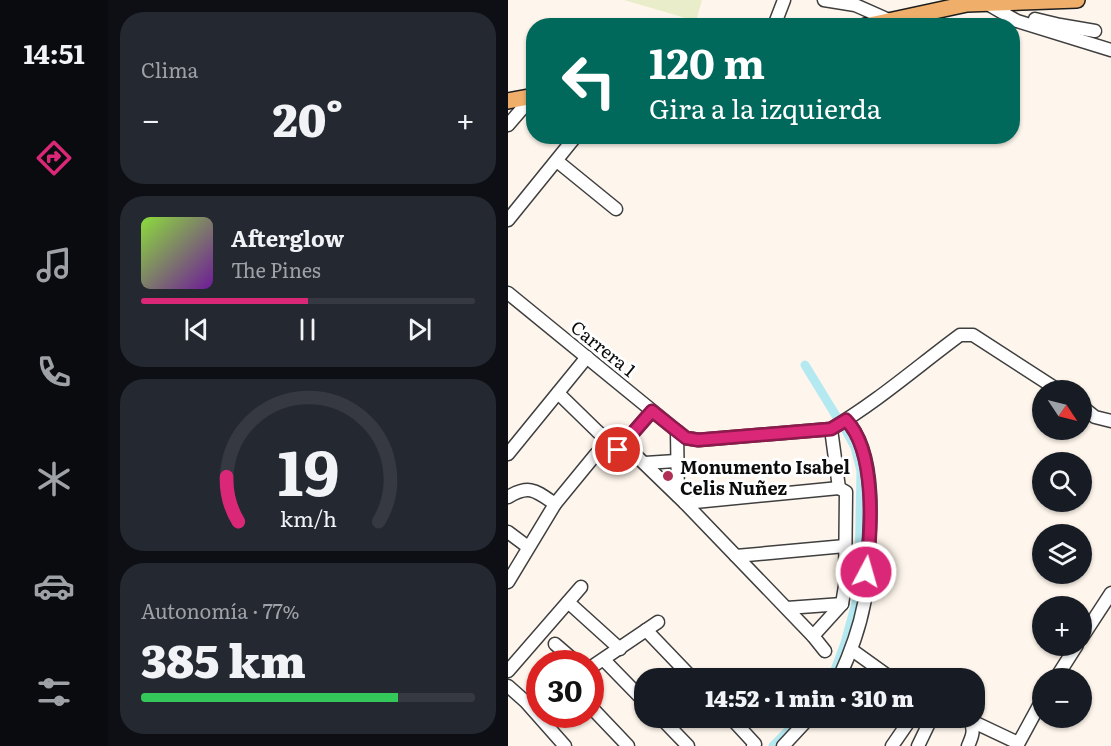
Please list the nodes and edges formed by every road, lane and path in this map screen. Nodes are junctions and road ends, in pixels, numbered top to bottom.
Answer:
1 (784, 0) edge
2 (824, 0) edge
3 (1077, 0) edge
4 (985, 2) junction
5 (1005, 13) junction
6 (777, 18) edge
7 (884, 18) edge
8 (900, 18) edge
9 (1012, 18) edge
10 (1020, 22) edge
11 (1095, 31) dead end
12 (1111, 50) edge
13 (526, 97) edge
14 (508, 101) edge
15 (526, 104) edge
16 (508, 125) edge
17 (570, 144) edge
18 (557, 161) junction
19 (616, 209) dead end
20 (508, 220) edge
21 (508, 293) edge
22 (587, 357) junction
23 (1043, 380) edge
24 (558, 393) junction
25 (652, 411) junction
26 (1092, 415) edge
27 (846, 420) junction
28 (1111, 421) edge
29 (831, 429) junction
30 (677, 431) junction
31 (621, 447) junction
32 (508, 454) edge
33 (676, 461) junction
34 (645, 463) junction
35 (839, 488) junction
36 (508, 497) edge
37 (682, 500) junction
38 (556, 504) junction
39 (508, 532) edge
40 (845, 546) junction
41 (528, 547) junction
42 (736, 556) junction
43 (508, 582) edge
44 (580, 587) dead end
45 (1111, 593) edge
46 (568, 602) junction
47 (842, 604) junction
48 (787, 608) junction
49 (658, 622) dead end
50 (1092, 622) edge
51 (646, 630) junction
52 (813, 636) junction
53 (555, 644) dead end
54 (620, 649) junction
55 (562, 650) edge
56 (852, 650) junction
57 (825, 651) dead end
58 (604, 660) joint
59 (682, 668) edge
60 (844, 668) edge
61 (877, 668) edge
62 (508, 671) edge
63 (508, 687) edge
64 (634, 691) edge
65 (526, 702) edge
66 (1032, 719) edge
67 (604, 721) edge
68 (549, 728) edge
69 (671, 728) edge
70 (740, 728) edge
71 (800, 728) edge
72 (904, 728) edge
73 (926, 728) edge
74 (970, 728) edge
75 (984, 728) edge
76 (1018, 745) edge
77 (565, 746) edge
78 (628, 746) edge
79 (688, 746) edge
80 (752, 746) edge
81 (783, 746) edge
82 (892, 746) edge
83 (918, 746) edge
84 (968, 746) edge

1 - 6 street
2 - 7 street
3 - 4 main road
4 - 5 street
4 - 8 main road
5 - 9 street
5 - 11 street
10 - 12 street
13 - 14 main road
15 - 16 street
17 - 18 street
18 - 19 street
18 - 20 street
21 - 22 street, Carrera 1
22 - 24 street
22 - 25 street, Carrera 1
23 - 27 street
24 - 31 street
24 - 32 street
25 - 30 street, Carrera 1
25 - 31 street
26 - 28 street
27 - 29 street
27 - 56 street
29 - 30 street
29 - 35 street
30 - 33 street
31 - 34 street
31 - 38 street
33 - 34 street
33 - 37 street
34 - 37 street
35 - 37 street
35 - 40 street
36 - 38 street
37 - 42 street
38 - 41 street
39 - 41 street
40 - 42 street
40 - 47 street
41 - 43 street
42 - 48 street
44 - 46 street
45 - 50 street
46 - 54 street
46 - 62 street
47 - 48 street
47 - 52 street
48 - 52 street
49 - 51 street
51 - 54 street
51 - 59 street
52 - 57 street
53 - 55 street
54 - 58 street
56 - 60 street
56 - 61 street
58 - 64 street
63 - 65 street
66 - 76 street
67 - 78 street
68 - 77 street
69 - 79 street
70 - 80 street
71 - 81 street
72 - 82 street
73 - 83 street
74 - 84 street
75 - 76 street

